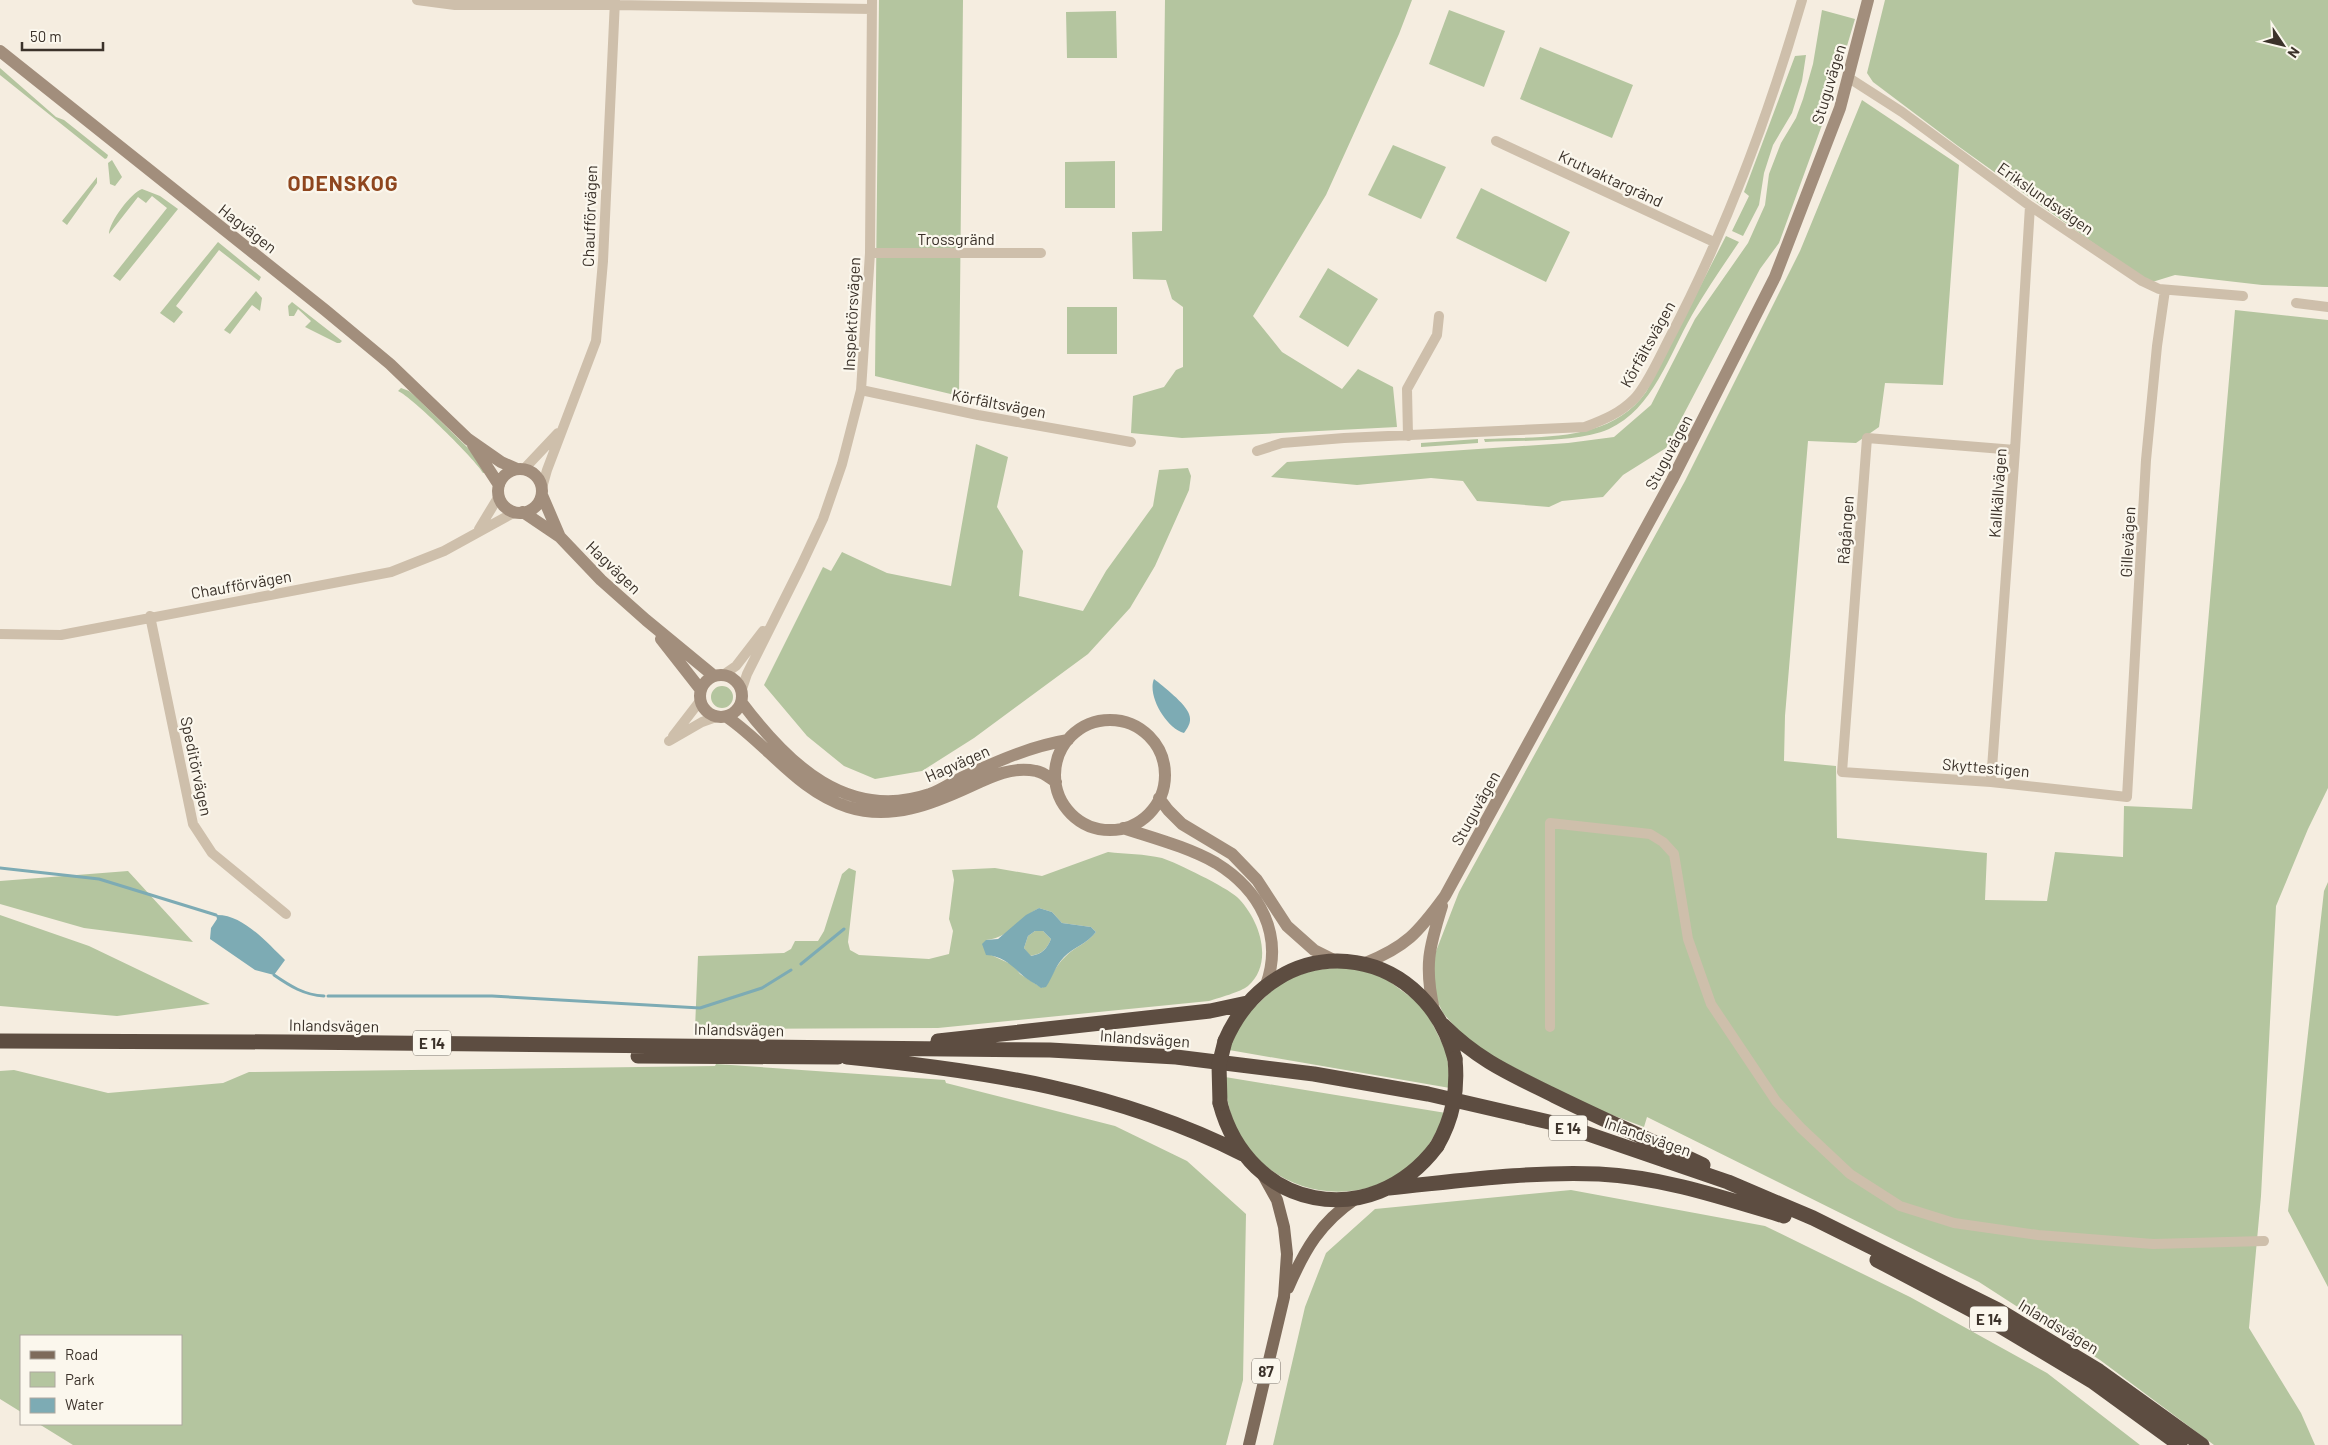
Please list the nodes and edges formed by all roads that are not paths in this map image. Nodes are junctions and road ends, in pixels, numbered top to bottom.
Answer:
1 (416, 0) edge
2 (1802, 0) edge
3 (1868, 0) edge
4 (614, 2) edge
5 (872, 4) edge
6 (0, 51) edge
7 (1849, 78) junction
8 (1496, 141) dead end
9 (2030, 206) junction
10 (1714, 242) junction
11 (870, 252) junction
12 (1041, 254) dead end
13 (2166, 290) junction
14 (2244, 296) dead end
15 (2296, 303) dead end
16 (2328, 306) edge
17 (1439, 316) dead end
18 (861, 390) junction
19 (563, 427) junction
20 (1408, 436) junction
21 (468, 439) junction
22 (1131, 442) dead end
23 (2015, 450) junction
24 (1258, 451) dead end
25 (521, 469) junction
26 (499, 490) junction
27 (542, 491) junction
28 (519, 512) junction
29 (479, 530) junction
30 (560, 537) junction
31 (777, 612) junction
32 (150, 616) junction
33 (646, 620) junction
34 (0, 634) edge
35 (719, 675) junction
36 (742, 689) junction
37 (701, 695) junction
38 (742, 703) junction
39 (722, 717) junction
40 (1068, 740) junction
41 (1842, 772) joint
42 (1056, 782) junction
43 (1991, 782) junction
44 (2127, 797) joint
45 (1160, 798) junction
46 (1123, 828) junction
47 (1445, 896) junction
48 (286, 914) dead end
49 (1336, 961) junction
50 (1362, 964) junction
51 (1266, 985) junction
52 (1247, 1003) junction
53 (1434, 1010) junction
54 (1443, 1026) junction
55 (1550, 1027) dead end
56 (0, 1041) edge
57 (0, 1049) edge
58 (863, 1049) junction
59 (847, 1057) junction
60 (1243, 1154) junction
61 (1262, 1173) junction
62 (1389, 1188) junction
63 (1355, 1199) junction
64 (1784, 1216) junction
65 (1813, 1218) junction
66 (2264, 1241) dead end
67 (1284, 1297) junction
68 (1249, 1445) edge
69 (2180, 1445) edge
70 (2202, 1445) edge

1 - 4 street
2 - 10 street, Körfältsvägen
3 - 7 street, Stuguvägen
4 - 5 street
4 - 19 street, Chaufförvägen
5 - 11 street, Inspektörsvägen
6 - 21 street, Hagvägen
7 - 9 street, Erikslundsvägen
7 - 47 street, Stuguvägen
8 - 10 street, Krutvaktargränd
9 - 13 street, Erikslundsvägen
9 - 23 street, Kallkällvägen
10 - 20 street, Körfältsvägen
11 - 12 street, Trossgränd
11 - 18 street, Inspektörsvägen
13 - 14 street, Erikslundsvägen
13 - 44 street, Gillevägen
15 - 16 street
17 - 20 street
18 - 22 street, Körfältsvägen
18 - 31 street, Inspektörsvägen
19 - 25 street, Chaufförvägen
19 - 27 street, Chaufförvägen
20 - 24 street, Körfältsvägen
21 - 25 street, Hagvägen
21 - 26 street, Hagvägen
23 - 41 street, Rågången
23 - 43 street, Kallkällvägen
25 - 26 street
25 - 27 street
26 - 28 street
26 - 29 street, Chaufförvägen
27 - 28 street
27 - 30 street, Hagvägen
28 - 29 street, Chaufförvägen
28 - 30 street, Hagvägen
29 - 32 street, Chaufförvägen
30 - 33 street, Hagvägen
31 - 35 street, Inspektörsvägen
31 - 36 street, Inspektörsvägen
32 - 34 street, Chaufförvägen
32 - 48 street, Speditörvägen
33 - 35 street, Hagvägen
33 - 37 street, Hagvägen
35 - 36 street
35 - 37 street
36 - 38 street
37 - 39 street
37 - 39 street
38 - 39 street
38 - 40 street, Hagvägen
39 - 42 street, Hagvägen
40 - 42 street
40 - 45 street
41 - 43 street, Skyttestigen
42 - 46 street
43 - 44 street, Skyttestigen
45 - 46 street
45 - 49 street
46 - 51 street
47 - 50 street, Stuguvägen
47 - 53 street, Stuguvägen
49 - 50 highway
49 - 51 highway
50 - 53 highway
51 - 52 highway
52 - 58 highway
52 - 60 highway, bridge
53 - 54 highway
54 - 62 highway, bridge
54 - 65 highway
55 - 66 street
56 - 58 highway, Inlandsvägen / E 14
57 - 59 highway, Inlandsvägen / E 14
58 - 65 highway, Inlandsvägen / E 14
59 - 60 highway
59 - 64 highway, Inlandsvägen / E 14
60 - 61 highway
61 - 63 highway
61 - 67 main road
62 - 63 highway
62 - 64 highway
63 - 67 main road
64 - 69 highway, Inlandsvägen / E 14
65 - 70 highway, Inlandsvägen / E 14
67 - 68 main road, 87

